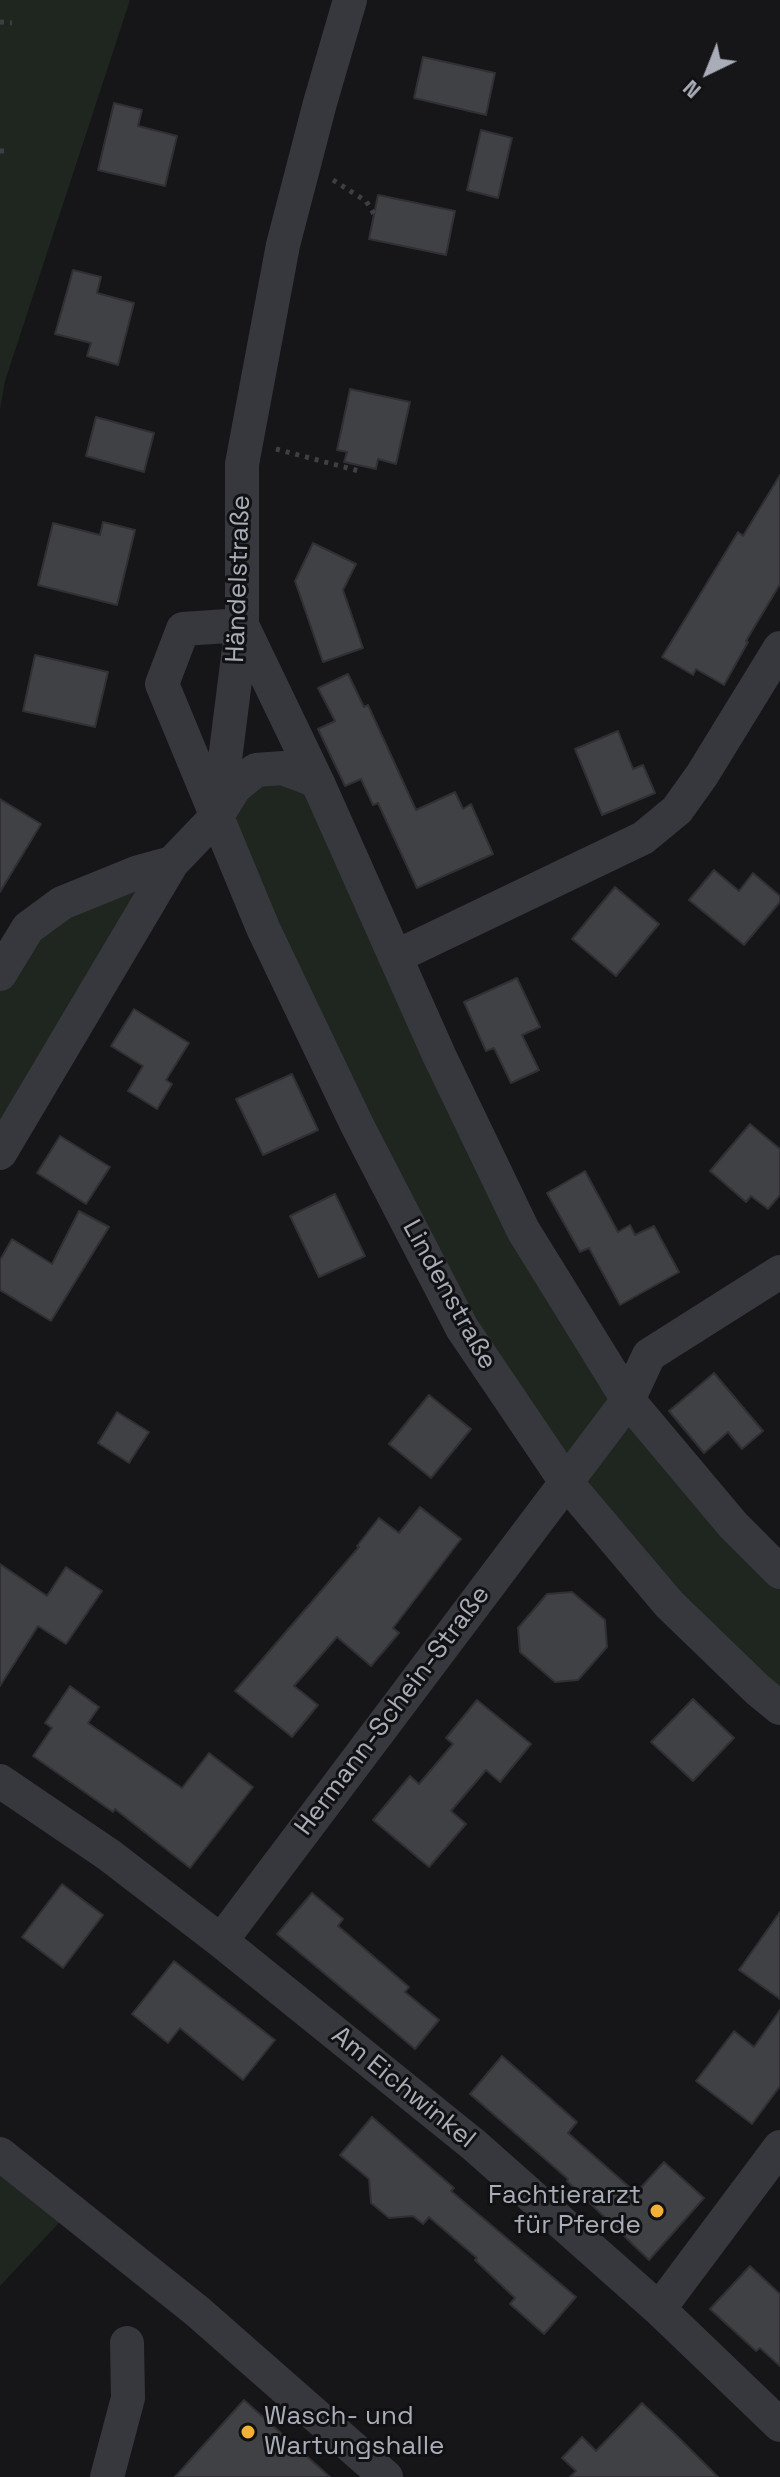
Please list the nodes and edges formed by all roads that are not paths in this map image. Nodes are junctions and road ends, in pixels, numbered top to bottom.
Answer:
1 (350, 0) edge
2 (242, 625) junction
3 (780, 648) edge
4 (317, 781) junction
5 (218, 815) junction
6 (172, 863) junction
7 (395, 957) junction
8 (0, 974) edge
9 (0, 1153) edge
10 (780, 1272) edge
11 (628, 1400) junction
12 (566, 1482) junction
13 (780, 1572) edge
14 (780, 1708) edge
15 (0, 1781) edge
16 (221, 1941) junction
17 (780, 2147) edge
18 (0, 2154) edge
19 (659, 2309) junction
20 (127, 2343) dead end
21 (780, 2425) edge
22 (107, 2477) edge
23 (386, 2477) edge

1 - 2 street, Händelstraße
2 - 4 street
2 - 5 street, Händelstraße
2 - 5 street, Lindenstraße
3 - 7 street
4 - 5 street
4 - 7 street
5 - 6 street
5 - 12 street, Lindenstraße
6 - 8 street
6 - 9 street
7 - 11 street
10 - 11 street, Hermann-Schein-Straße
11 - 12 street, Hermann-Schein-Straße
11 - 13 street
12 - 14 street, Lindenstraße
12 - 16 street, Hermann-Schein-Straße
15 - 16 street, Am Eichwinkel
16 - 19 street, Am Eichwinkel
17 - 19 street
18 - 23 street
19 - 21 street, Am Eichwinkel
20 - 22 street

